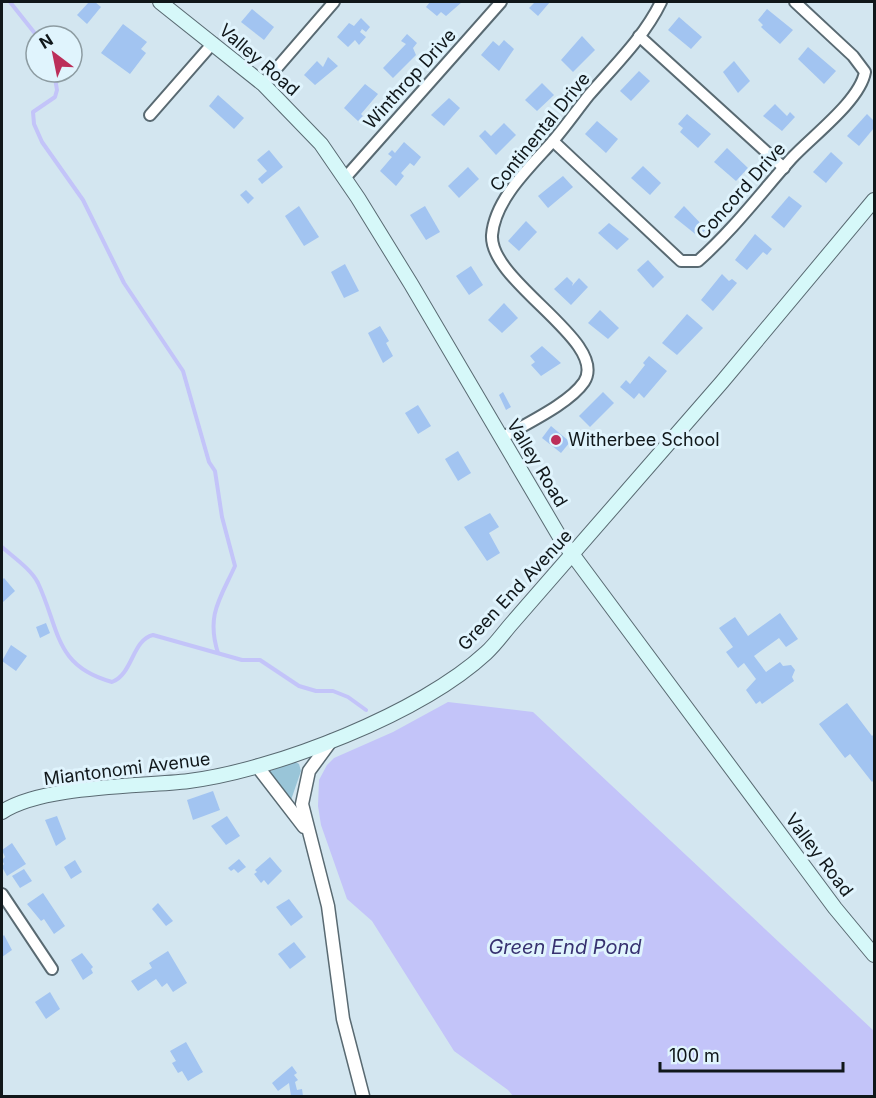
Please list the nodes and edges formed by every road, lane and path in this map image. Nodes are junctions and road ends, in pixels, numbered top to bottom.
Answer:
1 (160, 2) edge
2 (334, 2) edge
3 (501, 2) edge
4 (661, 2) edge
5 (795, 2) edge
6 (639, 36) junction
7 (213, 43) junction
8 (263, 84) junction
9 (150, 115) dead end
10 (553, 141) junction
11 (784, 168) junction
12 (345, 178) junction
13 (874, 200) edge
14 (502, 438) junction
15 (572, 555) junction
16 (332, 740) junction
17 (257, 766) junction
18 (2, 812) edge
19 (308, 833) junction
20 (2, 894) edge
21 (874, 955) edge
22 (52, 969) dead end
23 (363, 1096) edge

1 - 7 main road, Valley Road
2 - 8 street
3 - 12 street, Winthrop Drive
4 - 6 street, Continental Drive
5 - 11 street, Concord Drive
6 - 10 street, Continental Drive
6 - 11 street
7 - 8 main road, Valley Road
7 - 9 street
8 - 12 main road, Valley Road
10 - 11 street, Concord Drive
10 - 14 street, Continental Drive
12 - 14 main road, Valley Road
13 - 15 main road, Green End Avenue
14 - 15 main road, Valley Road
15 - 16 main road, Green End Avenue
15 - 21 main road, Valley Road
16 - 17 main road, Green End Avenue
16 - 19 street, Green End Avenue
17 - 18 main road, Miantonomi Avenue
17 - 19 street, Green End Avenue
19 - 23 street, Green End Avenue
20 - 22 street

